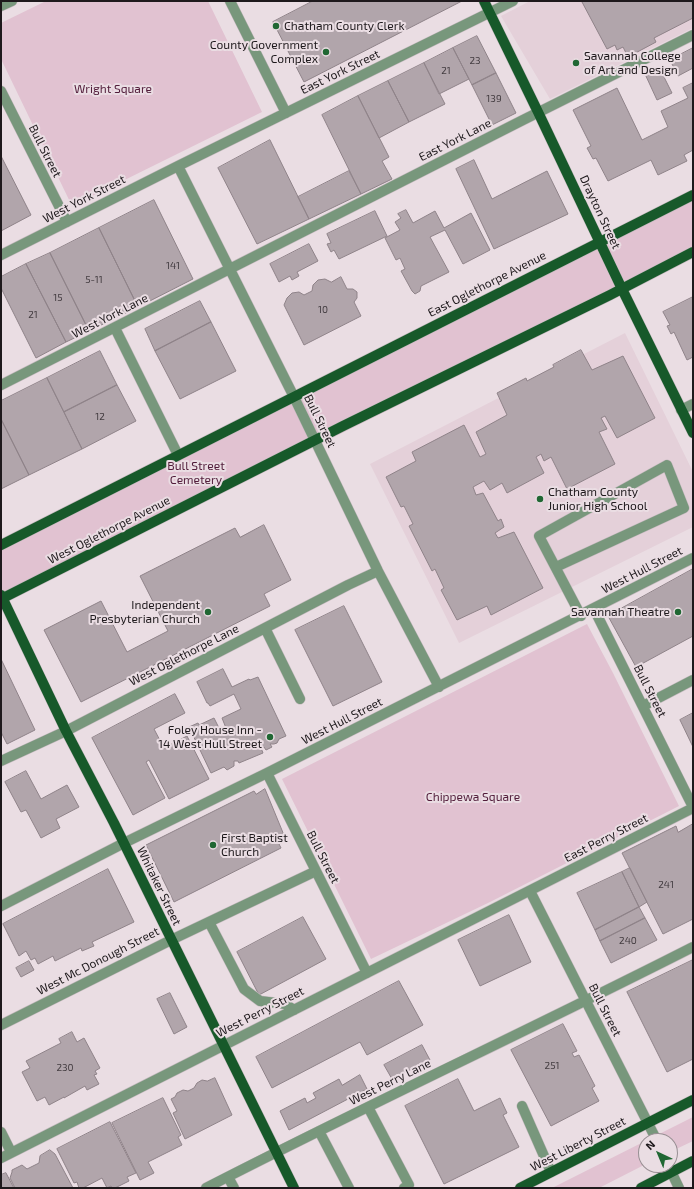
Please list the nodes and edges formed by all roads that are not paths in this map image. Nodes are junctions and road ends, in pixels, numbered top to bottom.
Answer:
1 (12, 1) edge
2 (230, 1) edge
3 (484, 1) edge
4 (513, 1) edge
5 (1, 6) edge
6 (489, 13) junction
7 (693, 35) edge
8 (1, 91) edge
9 (538, 112) junction
10 (286, 113) junction
11 (178, 166) junction
12 (693, 195) edge
13 (66, 222) junction
14 (599, 242) junction
15 (693, 252) edge
16 (1, 255) edge
17 (230, 270) junction
18 (622, 289) junction
19 (115, 328) junction
20 (1, 385) edge
21 (294, 397) junction
22 (693, 404) edge
23 (681, 410) junction
24 (693, 433) edge
25 (315, 440) junction
26 (178, 455) junction
27 (1, 545) edge
28 (693, 558) edge
29 (556, 567) junction
30 (378, 571) junction
31 (2, 598) edge
32 (594, 609) junction
33 (581, 616) junction
34 (265, 628) junction
35 (693, 680) edge
36 (439, 687) junction
37 (300, 699) dead end
38 (643, 706) junction
39 (66, 731) junction
40 (1, 761) edge
41 (267, 774) junction
42 (693, 808) edge
43 (124, 843) junction
44 (316, 871) junction
45 (530, 891) junction
46 (1, 906) edge
47 (209, 922) junction
48 (171, 940) junction
49 (693, 947) edge
50 (367, 973) junction
51 (586, 1001) junction
52 (294, 1010) junction
53 (1, 1025) edge
54 (224, 1045) junction
55 (693, 1100) edge
56 (522, 1106) dead end
57 (368, 1107) junction
58 (649, 1122) junction
59 (319, 1130) junction
60 (1, 1132) edge
61 (654, 1133) edge
62 (11, 1152) junction
63 (276, 1152) junction
64 (1, 1158) edge
65 (693, 1161) edge
66 (678, 1166) edge
67 (551, 1172) junction
68 (664, 1173) edge
69 (672, 1173) edge
70 (228, 1177) junction
71 (206, 1188) edge
72 (234, 1188) edge
73 (294, 1188) edge
74 (349, 1188) edge
75 (404, 1188) edge
76 (520, 1188) edge
77 (641, 1188) edge
78 (679, 1188) edge

1 - 5 street
2 - 10 street
3 - 6 main road, Drayton Street
4 - 6 street, East York Street
6 - 9 main road, Drayton Street
6 - 10 street, East York Street
7 - 9 street, East York Lane
8 - 13 street, Bull Street
9 - 14 main road, Drayton Street
9 - 17 street, East York Lane
10 - 11 street, East York Street
11 - 13 street, West York Street
11 - 17 street, Bull Street
12 - 14 main road, East Oglethorpe Avenue
13 - 16 street, West York Street
14 - 18 main road, Drayton Street
14 - 21 main road, East Oglethorpe Avenue
15 - 18 main road
17 - 19 street, West York Lane
17 - 21 street, Bull Street
18 - 23 main road, Drayton Street
18 - 25 main road
19 - 20 street, West York Lane
19 - 26 street
21 - 25 street, Bull Street
21 - 26 main road
22 - 23 street
23 - 24 main road, Drayton Street
25 - 30 street, Bull Street
25 - 31 main road, West Oglethorpe Avenue
26 - 27 main road
28 - 32 street, West Hull Street
29 - 29 street
29 - 33 street
30 - 34 street, West Oglethorpe Lane
30 - 36 street, Bull Street
31 - 39 main road, Whitaker Street
32 - 33 street, West Hull Street
32 - 38 street, Bull Street
33 - 36 street, West Hull Street
34 - 37 street
34 - 39 street, West Oglethorpe Lane
35 - 38 street
36 - 41 street, West Hull Street
38 - 42 street, Bull Street
39 - 40 street, West Oglethorpe Lane
39 - 43 main road, Whitaker Street
41 - 43 street, West Hull Street
41 - 44 street, Bull Street
42 - 45 street, East Perry Street
43 - 46 street, West Hull Street
43 - 48 main road, Whitaker Street
44 - 47 street, West Mc Donough Street
44 - 50 street, Bull Street
45 - 50 street, West Perry Street
45 - 51 street, Bull Street
47 - 48 street, West Mc Donough Street
47 - 52 street
48 - 53 street, West Mc Donough Street
48 - 54 main road, Whitaker Street
49 - 51 street, West Perry Lane
50 - 52 street, West Perry Street
51 - 57 street, West Perry Lane
51 - 58 street, Bull Street
52 - 54 street, West Perry Street
54 - 62 street, West Perry Street
54 - 63 main road, Whitaker Street
55 - 58 main road, West Liberty Street
56 - 67 street
57 - 59 street, West Perry Lane
57 - 75 street
58 - 61 street, Bull Street
58 - 67 main road, West Liberty Street
59 - 63 street, West Perry Lane
59 - 74 street
60 - 62 street
62 - 64 street, West Perry Street
63 - 70 street, West Perry Lane
63 - 73 main road, Whitaker Street
65 - 66 main road
67 - 76 main road, West Liberty Street
68 - 77 main road
69 - 78 street
70 - 71 street, West Perry Lane
70 - 72 street

